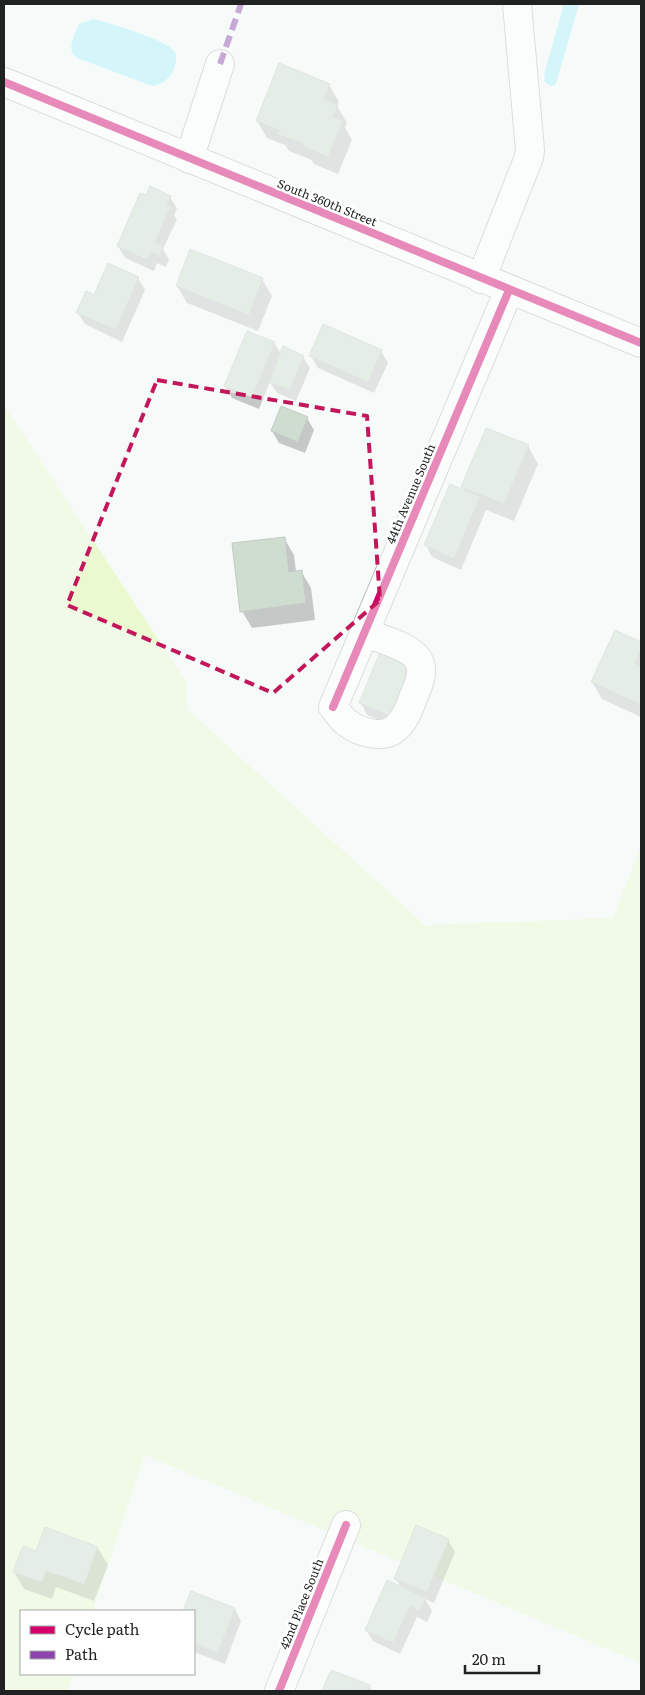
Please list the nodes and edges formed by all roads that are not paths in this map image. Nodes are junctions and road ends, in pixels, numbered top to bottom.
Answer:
1 (517, 4) edge
2 (220, 64) dead end
3 (4, 82) edge
4 (189, 159) junction
5 (481, 279) junction
6 (510, 290) junction
7 (641, 343) edge
8 (365, 632) junction
9 (346, 1525) dead end
10 (279, 1691) edge

1 - 5 street
2 - 4 street
3 - 4 street, South 360th Street
4 - 5 street, South 360th Street
5 - 6 street, South 360th Street
6 - 7 street, South 360th Street
6 - 8 street, 44th Avenue South
8 - 8 street, 44th Avenue South
9 - 10 street, 42nd Place South

